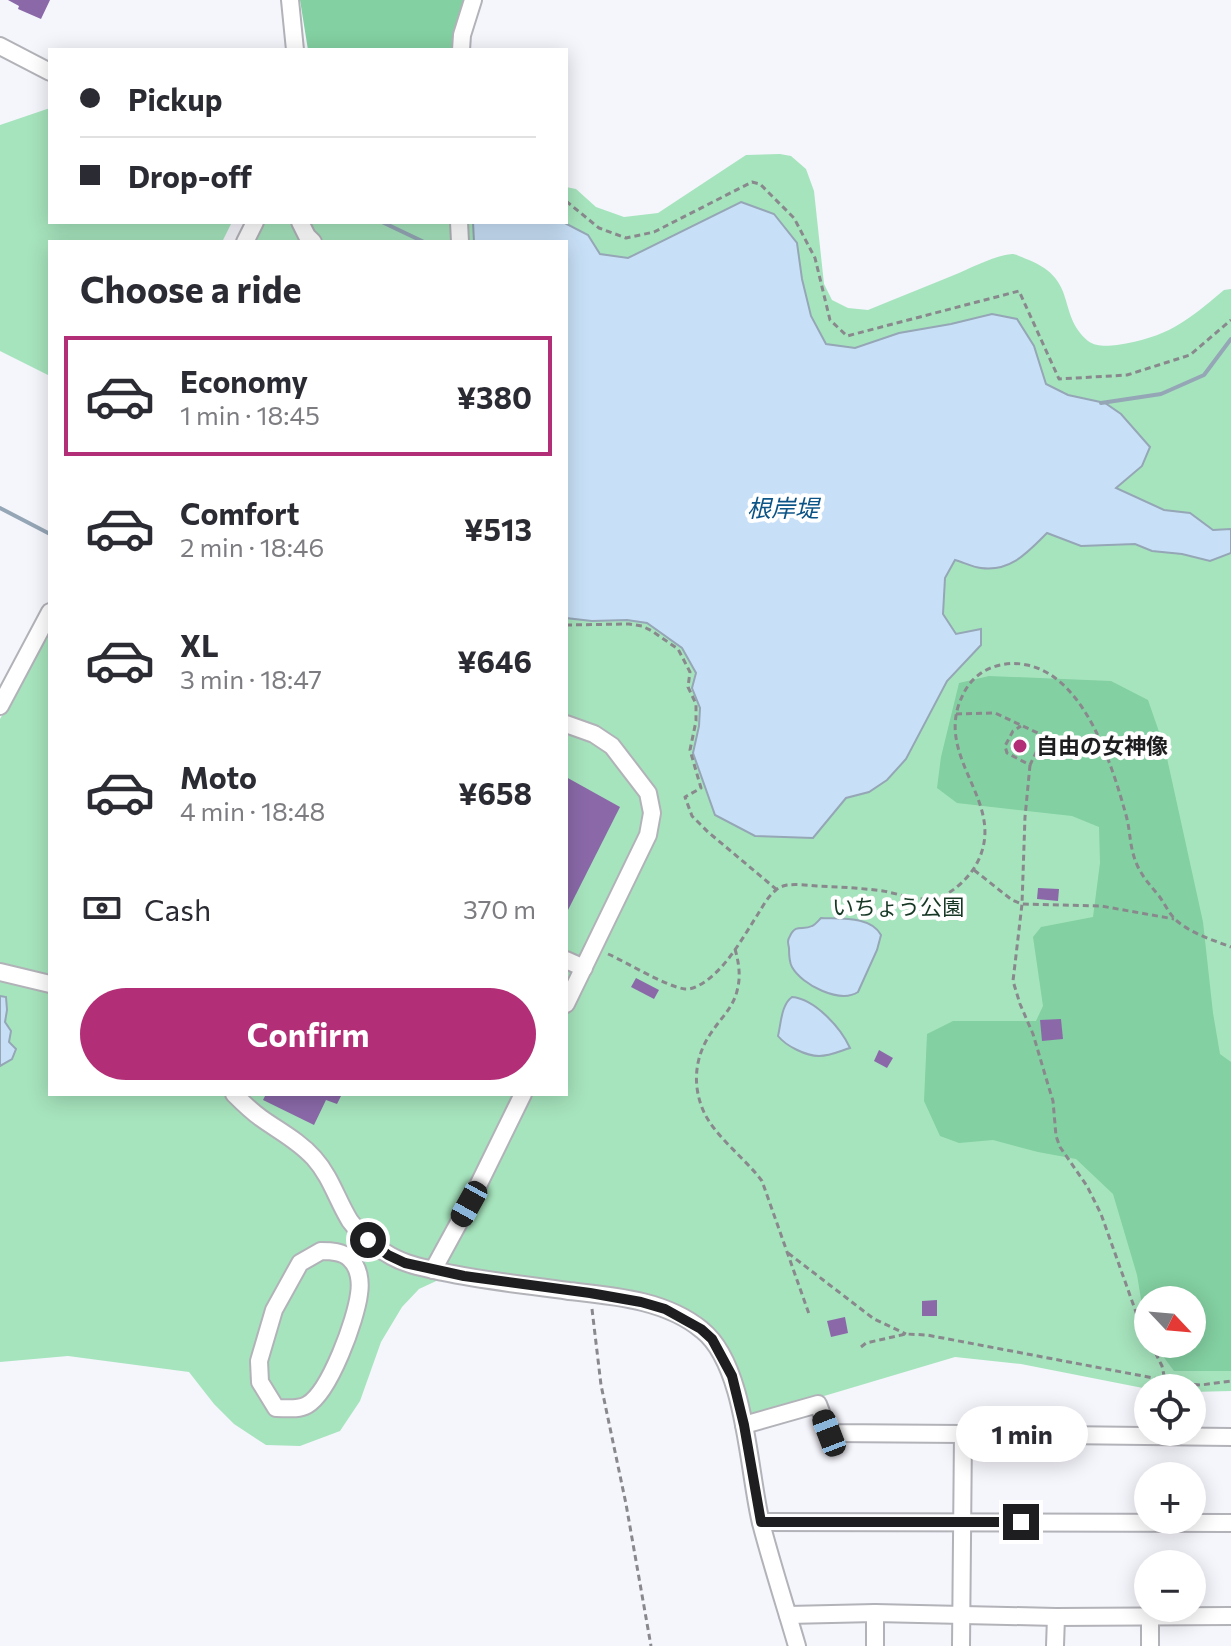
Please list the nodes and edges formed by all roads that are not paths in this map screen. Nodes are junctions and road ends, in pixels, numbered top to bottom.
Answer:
1 (290, 0) edge
2 (473, 0) edge
3 (0, 46) edge
4 (295, 48) edge
5 (461, 48) edge
6 (48, 71) edge
7 (48, 616) edge
8 (0, 706) edge
9 (568, 725) edge
10 (568, 961) edge
11 (584, 968) junction
12 (0, 972) edge
13 (48, 984) edge
14 (568, 1000) edge
15 (236, 1096) edge
16 (522, 1096) edge
17 (321, 1251) joint
18 (433, 1270) junction
19 (744, 1425) junction
20 (963, 1434) junction
21 (1231, 1437) edge
22 (761, 1522) junction
23 (961, 1522) junction
24 (1231, 1523) edge
25 (875, 1613) junction
26 (961, 1614) junction
27 (788, 1615) junction
28 (1134, 1615) edge
29 (1206, 1616) edge
30 (1231, 1616) edge
31 (1056, 1617) junction
32 (1150, 1622) edge
33 (797, 1646) edge
34 (875, 1646) edge
35 (961, 1646) edge
36 (1055, 1646) edge
37 (1150, 1646) edge

1 - 4 street
2 - 5 street
3 - 6 street
7 - 8 street
9 - 11 street
10 - 11 street
11 - 14 street
12 - 13 street
15 - 18 street
16 - 18 street
17 - 17 street
18 - 19 street
19 - 20 street
19 - 22 street
20 - 21 street
20 - 23 street
22 - 23 street
22 - 27 street
23 - 24 street
23 - 26 street
25 - 26 street
25 - 27 street
25 - 34 street
26 - 31 street
26 - 35 street
27 - 33 street
28 - 31 street
29 - 30 street
31 - 36 street
32 - 37 street

